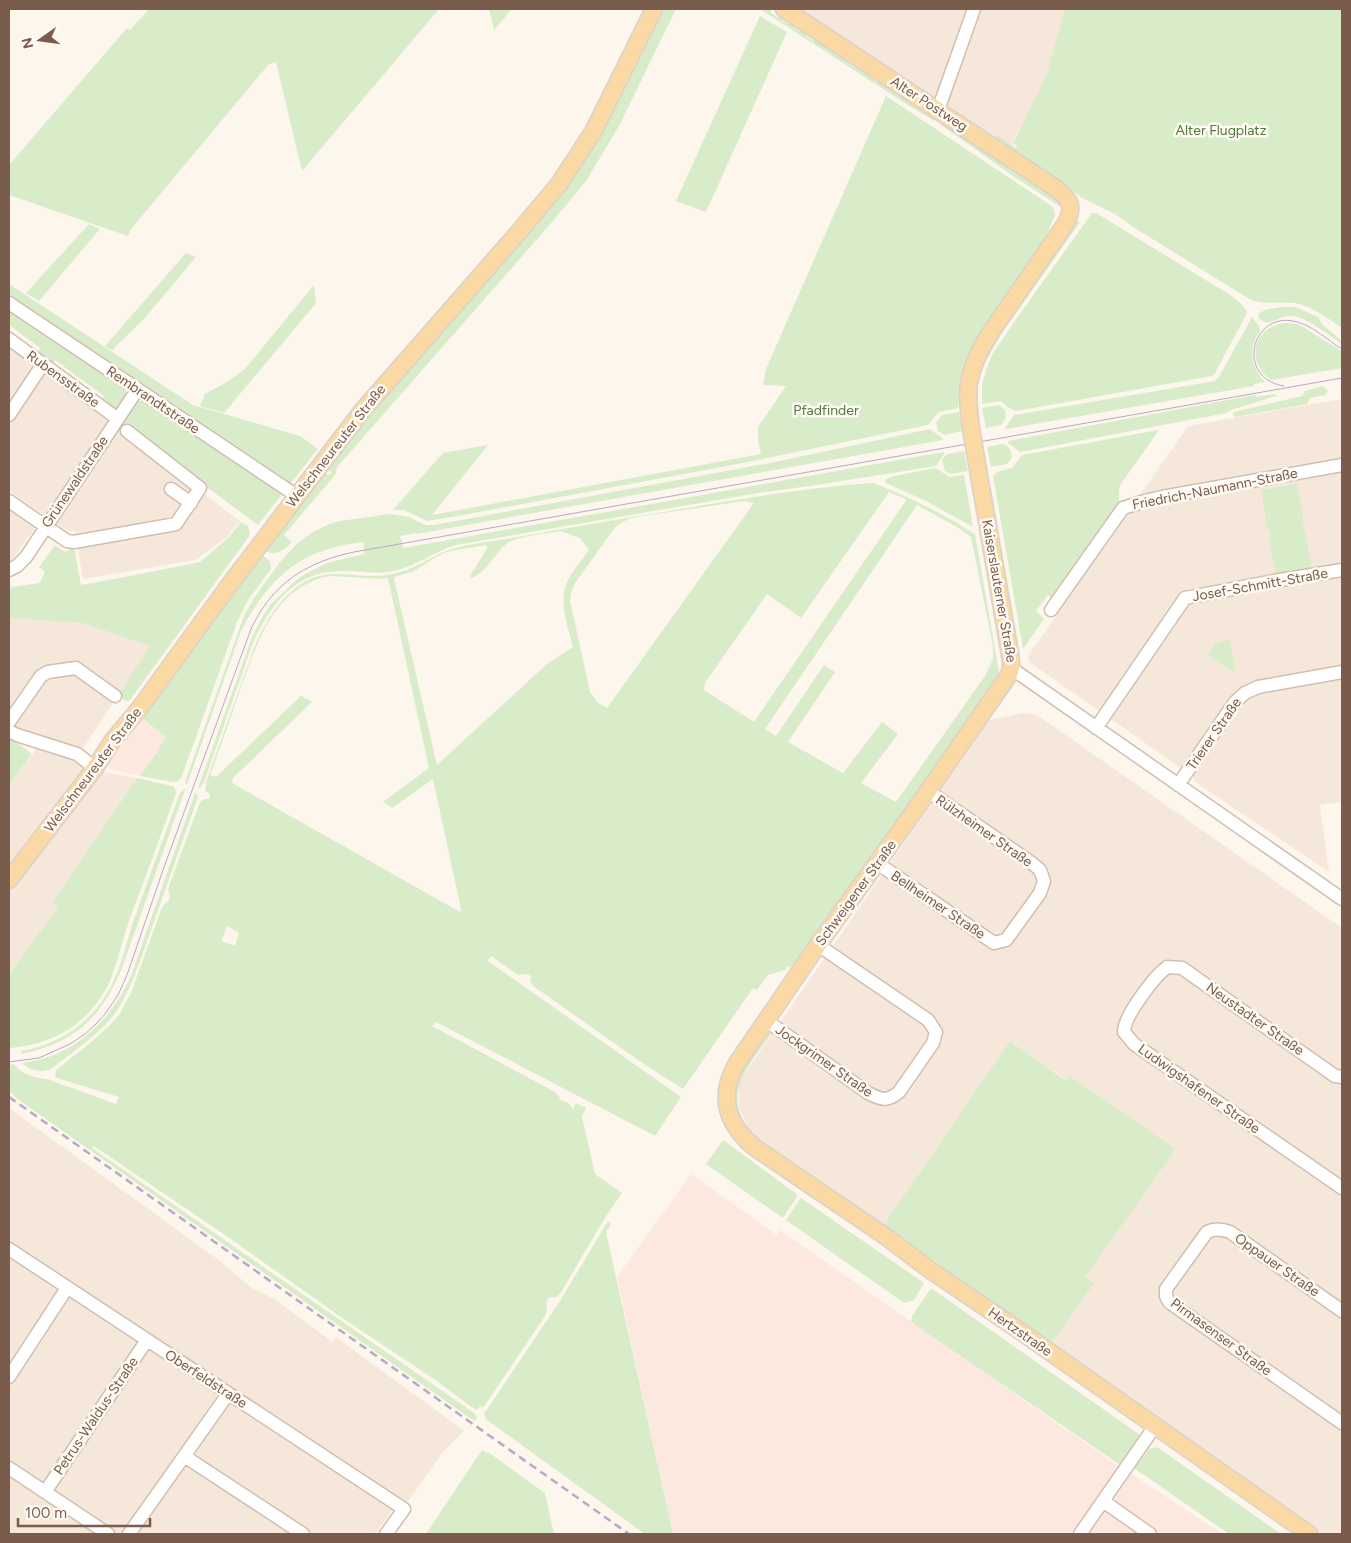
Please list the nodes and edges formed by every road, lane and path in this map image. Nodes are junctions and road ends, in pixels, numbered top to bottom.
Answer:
1 (654, 9) edge
2 (784, 9) edge
3 (974, 9) edge
4 (938, 110) junction
5 (1070, 202) joint
6 (9, 303) edge
7 (9, 339) edge
8 (43, 364) junction
9 (137, 390) junction
10 (9, 416) edge
11 (118, 419) junction
12 (127, 431) dead end
13 (1342, 465) edge
14 (171, 489) dead end
15 (297, 496) junction
16 (9, 501) edge
17 (190, 503) junction
18 (46, 526) junction
19 (9, 570) edge
20 (1342, 570) edge
21 (1051, 610) dead end
22 (1011, 668) junction
23 (1342, 672) edge
24 (115, 696) dead end
25 (9, 722) edge
26 (1096, 728) junction
27 (9, 731) edge
28 (95, 768) junction
29 (1178, 785) junction
30 (928, 791) junction
31 (877, 863) junction
32 (9, 880) edge
33 (1342, 900) edge
34 (1000, 942) joint
35 (818, 945) junction
36 (1167, 967) joint
37 (767, 1021) junction
38 (1342, 1077) edge
39 (734, 1126) joint
40 (1342, 1188) edge
41 (1209, 1231) joint
42 (9, 1249) edge
43 (67, 1288) junction
44 (1342, 1311) edge
45 (147, 1340) junction
46 (9, 1377) edge
47 (228, 1394) junction
48 (1342, 1423) edge
49 (1156, 1426) junction
50 (184, 1456) junction
51 (9, 1468) edge
52 (45, 1492) junction
53 (1103, 1501) junction
54 (108, 1534) edge
55 (129, 1534) edge
56 (303, 1534) edge
57 (386, 1534) edge
58 (1080, 1534) edge
59 (1150, 1534) edge
60 (1309, 1534) edge

1 - 15 main road, Welschneureuter Straße
2 - 4 main road, Alter Postweg
3 - 4 street
4 - 5 main road, Alter Postweg
5 - 22 main road, Kaiserslauterner Straße, bridge
6 - 9 street, Rembrandtstraße
7 - 8 street, Rubensstraße
8 - 10 street
8 - 11 street, Rubensstraße
9 - 11 street, Grünewaldstraße
9 - 15 street, Rembrandtstraße
11 - 18 street, Grünewaldstraße
12 - 17 street
13 - 21 street, Friedrich-Naumann-Straße
14 - 17 street
15 - 28 main road, Welschneureuter Straße
16 - 18 street
17 - 18 street
18 - 19 street, Grünewaldstraße
20 - 26 street, Josef-Schmitt-Straße
22 - 26 street, Kaiserslauterner Straße
22 - 30 main road, Schweigener Straße
23 - 29 street, Trierer Straße
24 - 25 street
26 - 29 street, Kaiserslauterner Straße
27 - 28 street
28 - 32 main road, Welschneureuter Straße
29 - 33 street, Kaiserslauterner Straße
30 - 31 main road, Schweigener Straße
30 - 34 street, Rülzheimer Straße
31 - 34 street, Bellheimer Straße
31 - 35 main road, Schweigener Straße
35 - 37 main road, Schweigener Straße
35 - 37 street, Jockgrimer Straße
36 - 38 street, Neustadter Straße
36 - 40 street, Ludwigshafener Straße
37 - 39 main road, Schweigener Straße
39 - 49 main road, Hertzstraße
41 - 44 street, Oppauer Straße
41 - 48 street, Pirmasenser Straße
42 - 43 street, Oberfeldstraße
43 - 45 street, Oberfeldstraße
43 - 46 street
45 - 47 street, Oberfeldstraße
45 - 52 street, Petrus-Waldus-Straße
47 - 50 street
47 - 57 street, Oberfeldstraße
49 - 53 street
49 - 60 main road, Hertzstraße
50 - 55 street
50 - 56 street
51 - 52 street
52 - 54 street
53 - 58 street
53 - 59 street

